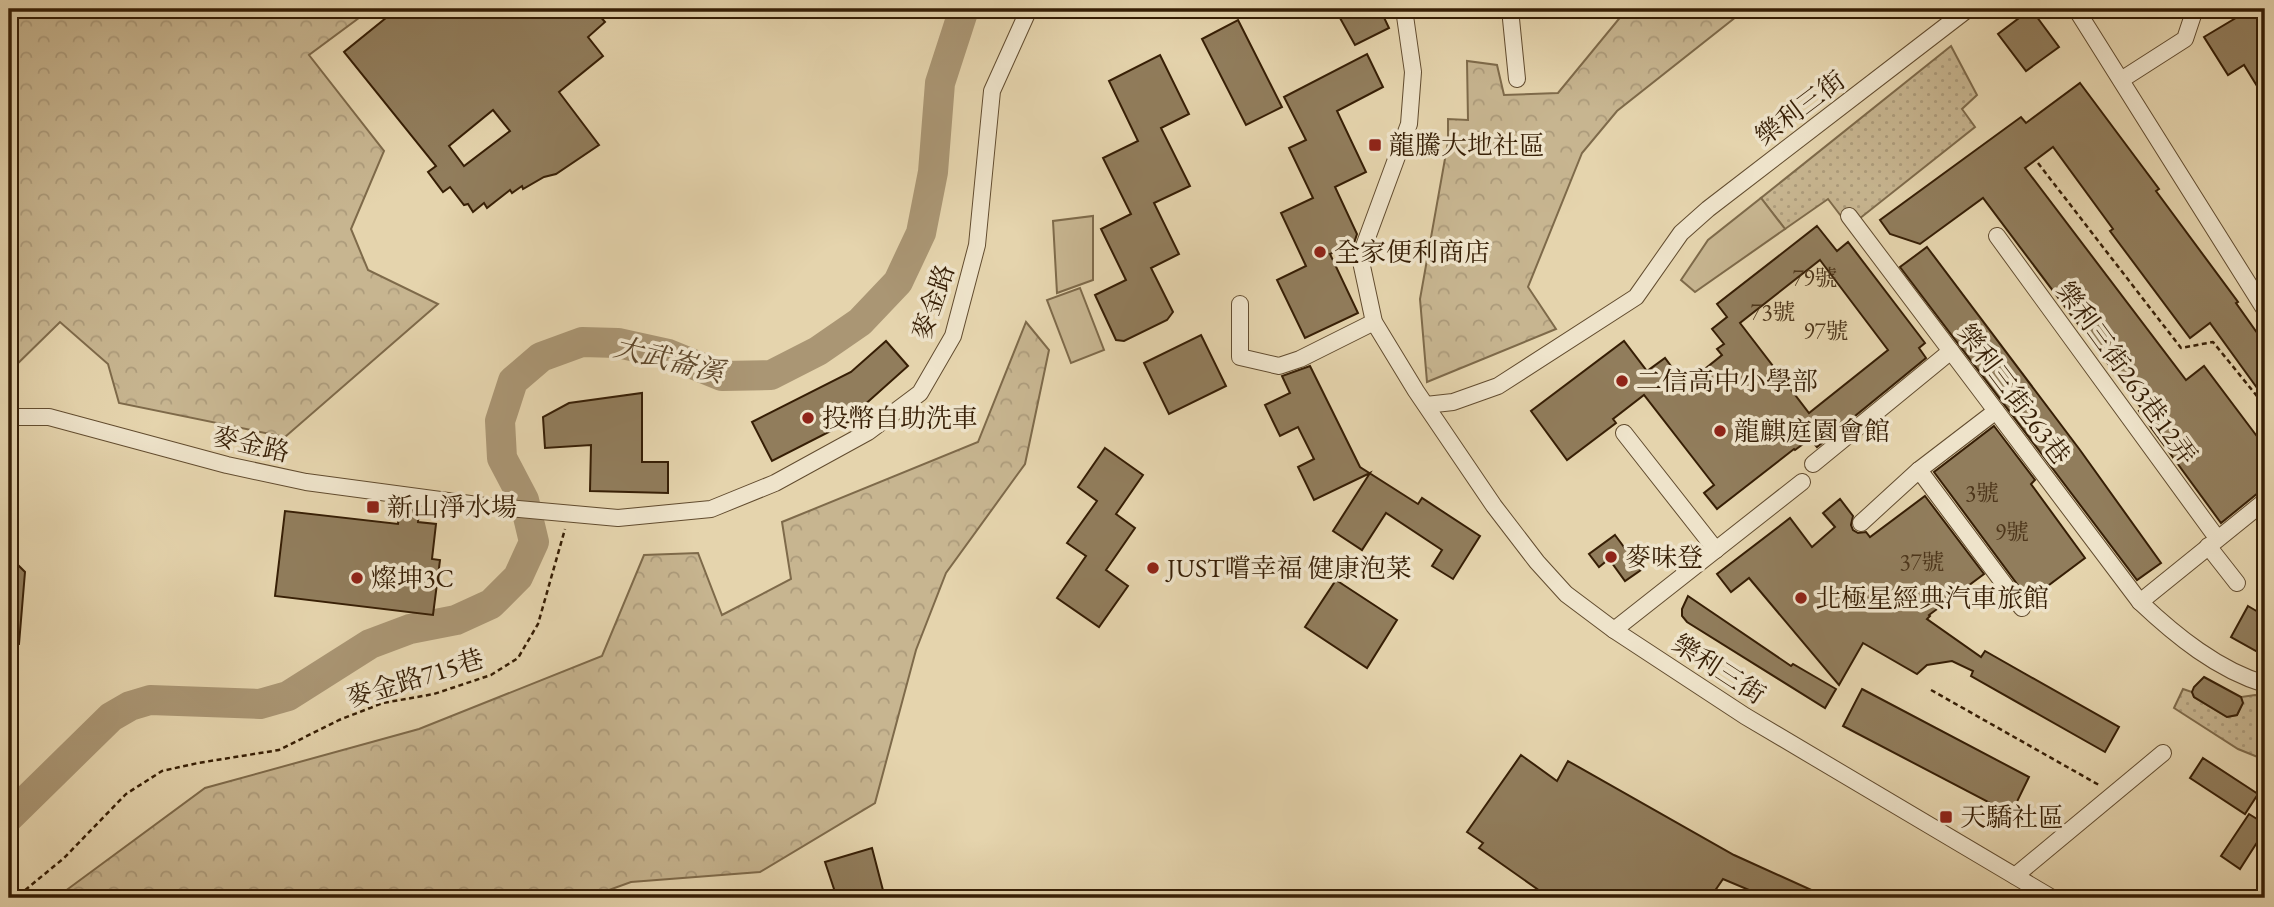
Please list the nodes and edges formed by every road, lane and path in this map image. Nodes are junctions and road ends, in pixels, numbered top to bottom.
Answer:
1 (1029, 9) edge
2 (1404, 9) edge
3 (1510, 9) edge
4 (1968, 9) edge
5 (2077, 9) edge
6 (2195, 9) edge
7 (1517, 79) dead end
8 (2121, 80) junction
9 (2038, 163) dead end
10 (1849, 215) dead end
11 (1997, 236) dead end
12 (2260, 291) edge
13 (1240, 304) dead end
14 (2265, 310) edge
15 (1374, 322) junction
16 (1951, 351) junction
17 (1426, 405) junction
18 (2265, 406) edge
19 (1996, 411) junction
20 (9, 420) edge
21 (1624, 433) dead end
22 (1813, 464) dead end
23 (1919, 470) junction
24 (1802, 482) dead end
25 (2265, 501) edge
26 (565, 513) junction
27 (1861, 523) dead end
28 (2213, 542) junction
29 (1716, 550) junction
30 (2237, 583) dead end
31 (2140, 602) junction
32 (2022, 608) dead end
33 (1614, 630) junction
34 (2265, 684) edge
35 (1931, 690) dead end
36 (2163, 753) dead end
37 (2114, 793) junction
38 (2015, 876) junction
39 (10, 898) edge
40 (2052, 898) edge

1 - 26 street, 麥金路
2 - 15 street, 樂利三街
3 - 7 street
4 - 17 street, 樂利三街
5 - 8 street
6 - 8 street
8 - 12 street
9 - 18 path
10 - 16 street, 樂利三街263巷
11 - 28 street, 樂利三街263巷12弄
12 - 14 street
13 - 15 street
15 - 17 street, 樂利三街
16 - 19 street, 樂利三街263巷
16 - 22 street
17 - 33 street, 樂利三街
19 - 23 street
19 - 31 street, 樂利三街263巷
20 - 26 street, 麥金路
21 - 29 street
23 - 27 street
23 - 32 street
24 - 29 street
25 - 28 street
26 - 39 path, 麥金路715巷
28 - 30 street, 樂利三街263巷12弄
28 - 31 street
29 - 33 street
31 - 34 street, 樂利三街263巷
33 - 38 street, 樂利三街
35 - 37 path
36 - 37 street
37 - 38 street
38 - 40 street, 樂利三街

